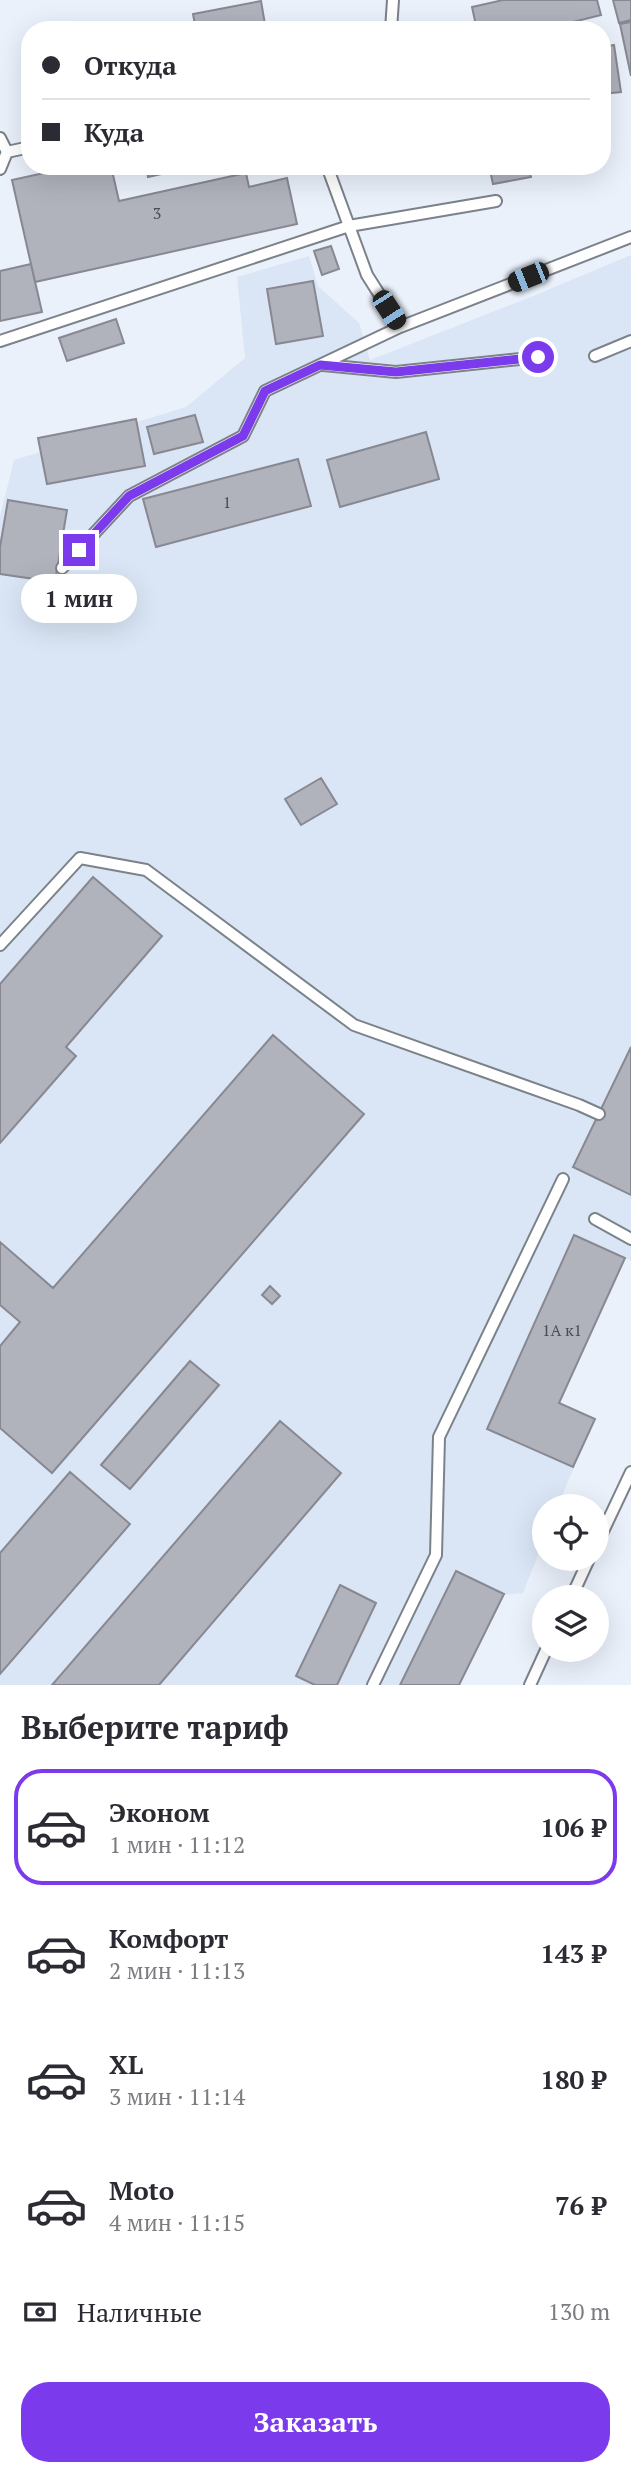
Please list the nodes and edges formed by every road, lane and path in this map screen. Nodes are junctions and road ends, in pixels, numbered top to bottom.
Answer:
1 (393, 0) edge
2 (392, 21) edge
3 (0, 138) edge
4 (21, 149) edge
5 (7, 152) junction
6 (0, 169) edge
7 (330, 175) edge
8 (496, 201) dead end
9 (349, 226) junction
10 (631, 237) edge
11 (400, 327) junction
12 (0, 341) edge
13 (631, 341) edge
14 (595, 356) dead end
15 (538, 357) dead end
16 (320, 365) junction
17 (62, 568) dead end
18 (0, 945) edge
19 (598, 1114) dead end
20 (563, 1179) dead end
21 (595, 1219) dead end
22 (631, 1239) edge
23 (631, 1472) edge
24 (609, 1519) edge
25 (541, 1662) edge
26 (373, 1685) edge
27 (530, 1685) edge

1 - 2 lane
3 - 5 lane
4 - 5 lane
5 - 6 lane
7 - 9 lane
8 - 9 lane
9 - 11 lane
9 - 12 lane
10 - 11 lane
11 - 16 lane
13 - 14 lane
15 - 16 lane
16 - 17 lane
18 - 19 lane
20 - 26 lane
21 - 22 lane
23 - 24 lane
25 - 27 lane

